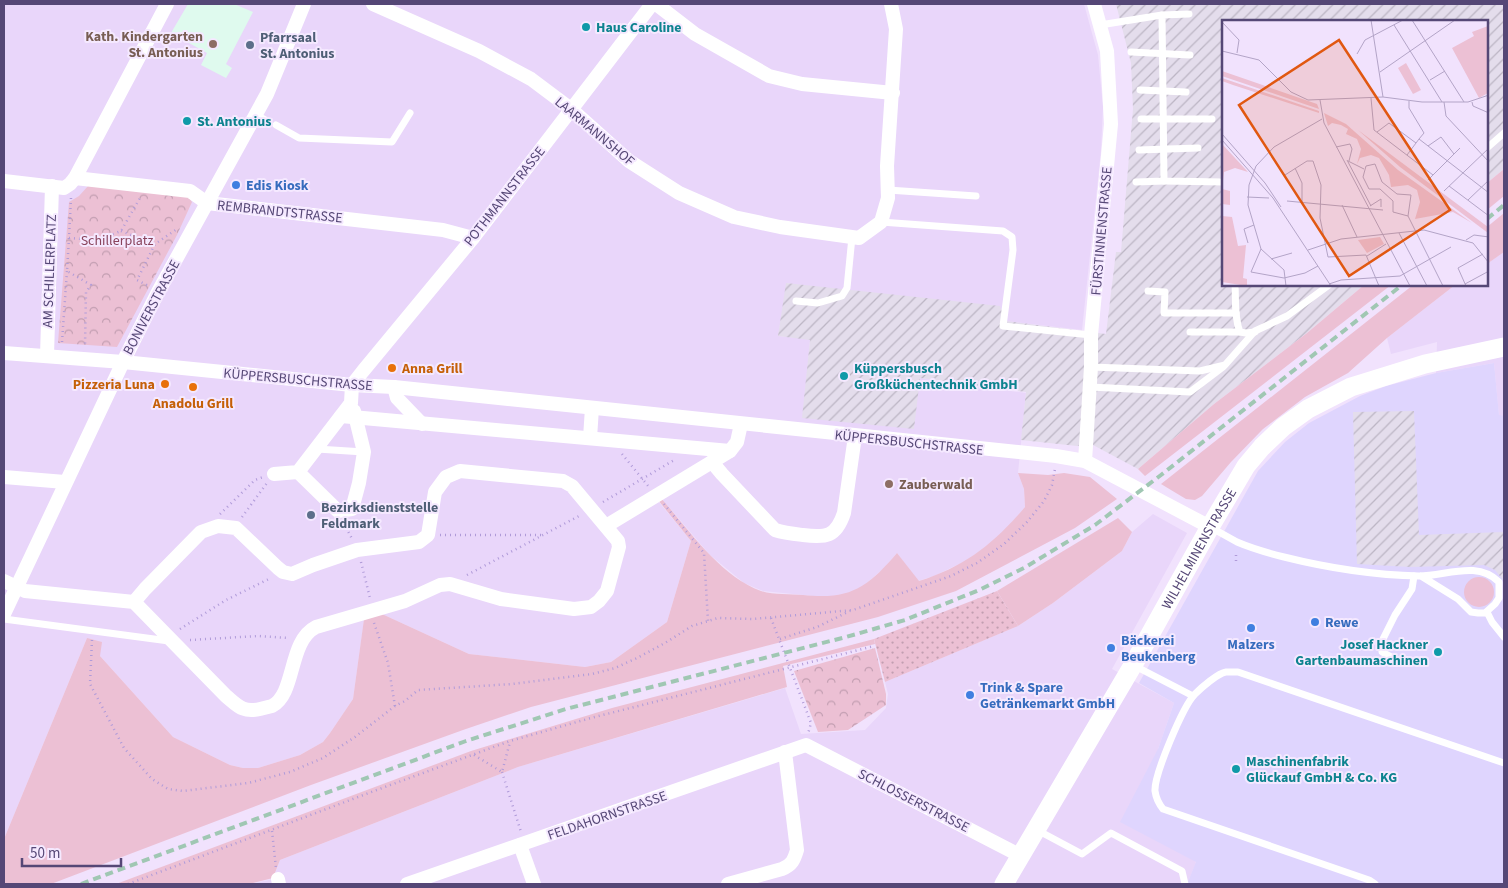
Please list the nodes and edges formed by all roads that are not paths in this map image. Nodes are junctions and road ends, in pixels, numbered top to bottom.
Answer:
1 (167, 4) edge
2 (304, 4) edge
3 (373, 4) edge
4 (654, 4) edge
5 (891, 4) edge
6 (1094, 4) edge
7 (1188, 14) dead end
8 (1162, 15) junction
9 (1100, 25) junction
10 (1131, 52) dead end
11 (1162, 54) junction
12 (1190, 55) dead end
13 (1140, 90) dead end
14 (1163, 91) junction
15 (1186, 92) dead end
16 (893, 93) junction
17 (571, 109) junction
18 (410, 114) dead end
19 (1141, 119) dead end
20 (1163, 119) junction
21 (1212, 119) dead end
22 (276, 125) dead end
23 (1504, 133) edge
24 (1488, 147) edge
25 (1198, 148) dead end
26 (1164, 149) junction
27 (1139, 150) dead end
28 (73, 181) junction
29 (1164, 181) junction
30 (4, 182) edge
31 (1136, 182) dead end
32 (1222, 182) edge
33 (52, 186) junction
34 (888, 190) junction
35 (976, 196) dead end
36 (207, 203) junction
37 (881, 222) junction
38 (852, 237) junction
39 (473, 238) junction
40 (1236, 286) edge
41 (1328, 286) edge
42 (1148, 291) dead end
43 (796, 301) dead end
44 (1236, 313) junction
45 (1190, 332) dead end
46 (1240, 332) junction
47 (1255, 332) junction
48 (1091, 335) junction
49 (1504, 347) edge
50 (4, 353) edge
51 (47, 356) junction
52 (122, 362) junction
53 (1225, 366) junction
54 (1091, 367) junction
55 (352, 386) junction
56 (1090, 387) junction
57 (394, 388) junction
58 (351, 403) junction
59 (592, 408) junction
60 (341, 416) junction
61 (356, 418) junction
62 (422, 424) junction
63 (740, 424) junction
64 (855, 436) junction
65 (590, 438) junction
66 (699, 448) junction
67 (317, 449) junction
68 (730, 451) junction
69 (364, 452) junction
70 (1085, 460) junction
71 (712, 462) junction
72 (298, 472) junction
73 (274, 474) road end
74 (4, 477) edge
75 (65, 482) junction
76 (606, 526) junction
77 (1210, 527) junction
78 (1417, 576) junction
79 (10, 584) edge
80 (134, 602) junction
81 (1487, 612) junction
82 (4, 614) edge
83 (4, 619) edge
84 (1504, 637) edge
85 (171, 639) junction
86 (1399, 661) dead end
87 (1133, 665) junction
88 (1193, 696) junction
89 (806, 745) joint
90 (785, 752) junction
91 (1504, 763) edge
92 (1037, 830) junction
93 (520, 845) junction
94 (1021, 856) junction
95 (407, 884) edge
96 (534, 884) edge
97 (728, 884) edge
98 (1004, 884) edge
99 (1185, 884) edge
100 (1375, 884) edge

1 - 28 street
2 - 36 street, BONIVERSTRASSE
3 - 17 street, LAARMANNSHOF
4 - 16 street
4 - 17 street, POTHMANNSTRASSE
5 - 16 street
6 - 9 street, FÜRSTINNENSTRASSE
7 - 8 lane
8 - 9 lane
8 - 11 lane
9 - 48 street, FÜRSTINNENSTRASSE
10 - 11 lane
11 - 12 lane
11 - 14 lane
13 - 14 lane
14 - 15 lane
14 - 20 lane
16 - 34 street
17 - 38 street, LAARMANNSHOF
17 - 39 street, POTHMANNSTRASSE
18 - 22 lane
19 - 20 lane
20 - 21 lane
20 - 26 lane
23 - 24 lane
25 - 26 lane
26 - 27 lane
26 - 29 lane
28 - 33 street, REMBRANDTSTRASSE
28 - 36 street, REMBRANDTSTRASSE
29 - 31 lane
29 - 32 lane
30 - 33 street, REMBRANDTSTRASSE
33 - 51 street, AM SCHILLERPLATZ
34 - 35 lane
34 - 37 street
36 - 39 street, REMBRANDTSTRASSE
36 - 52 street, BONIVERSTRASSE
37 - 38 street
37 - 48 lane
38 - 43 lane
39 - 55 street, POTHMANNSTRASSE
40 - 44 lane
41 - 47 lane
42 - 44 lane
44 - 46 lane
45 - 46 lane
46 - 47 lane
47 - 53 lane
48 - 54 street, FÜRSTINNENSTRASSE
49 - 77 street, WILHELMINENSTRASSE
50 - 51 street, KÜPPERSBUSCHSTRASSE
51 - 52 street, KÜPPERSBUSCHSTRASSE
52 - 55 street, KÜPPERSBUSCHSTRASSE
52 - 75 street, BONIVERSTRASSE
53 - 54 lane
53 - 56 lane
54 - 56 street, FÜRSTINNENSTRASSE
55 - 57 street, KÜPPERSBUSCHSTRASSE
55 - 58 street
56 - 70 street, FÜRSTINNENSTRASSE
57 - 59 street, KÜPPERSBUSCHSTRASSE
57 - 62 street
58 - 60 street
58 - 61 street
59 - 63 street, KÜPPERSBUSCHSTRASSE
59 - 65 street
60 - 61 street
60 - 67 street
61 - 62 street
61 - 69 street
62 - 65 street
63 - 64 street, KÜPPERSBUSCHSTRASSE
63 - 68 street
64 - 70 street, KÜPPERSBUSCHSTRASSE
64 - 71 street
65 - 66 street
66 - 68 street
66 - 71 lane
67 - 69 lane
67 - 72 street
68 - 71 street
69 - 72 street
70 - 77 street, KÜPPERSBUSCHSTRASSE
71 - 76 street
72 - 73 street
74 - 75 street
75 - 79 street, BONIVERSTRASSE
76 - 80 street
76 - 85 street
77 - 78 lane
77 - 87 street, WILHELMINENSTRASSE
78 - 81 lane
78 - 81 lane
78 - 86 lane
79 - 80 street
79 - 82 street, BONIVERSTRASSE
80 - 85 street
81 - 84 lane
83 - 85 lane
87 - 88 lane
87 - 92 street, WILHELMINENSTRASSE
88 - 91 lane
88 - 100 lane
89 - 90 street, FELDAHORNSTRASSE
89 - 94 street, SCHLOSSERSTRASSE
90 - 93 street, FELDAHORNSTRASSE
90 - 97 street
92 - 94 street, WILHELMINENSTRASSE
92 - 99 lane
93 - 95 street, FELDAHORNSTRASSE
93 - 96 street
94 - 98 street, WILHELMINENSTRASSE

